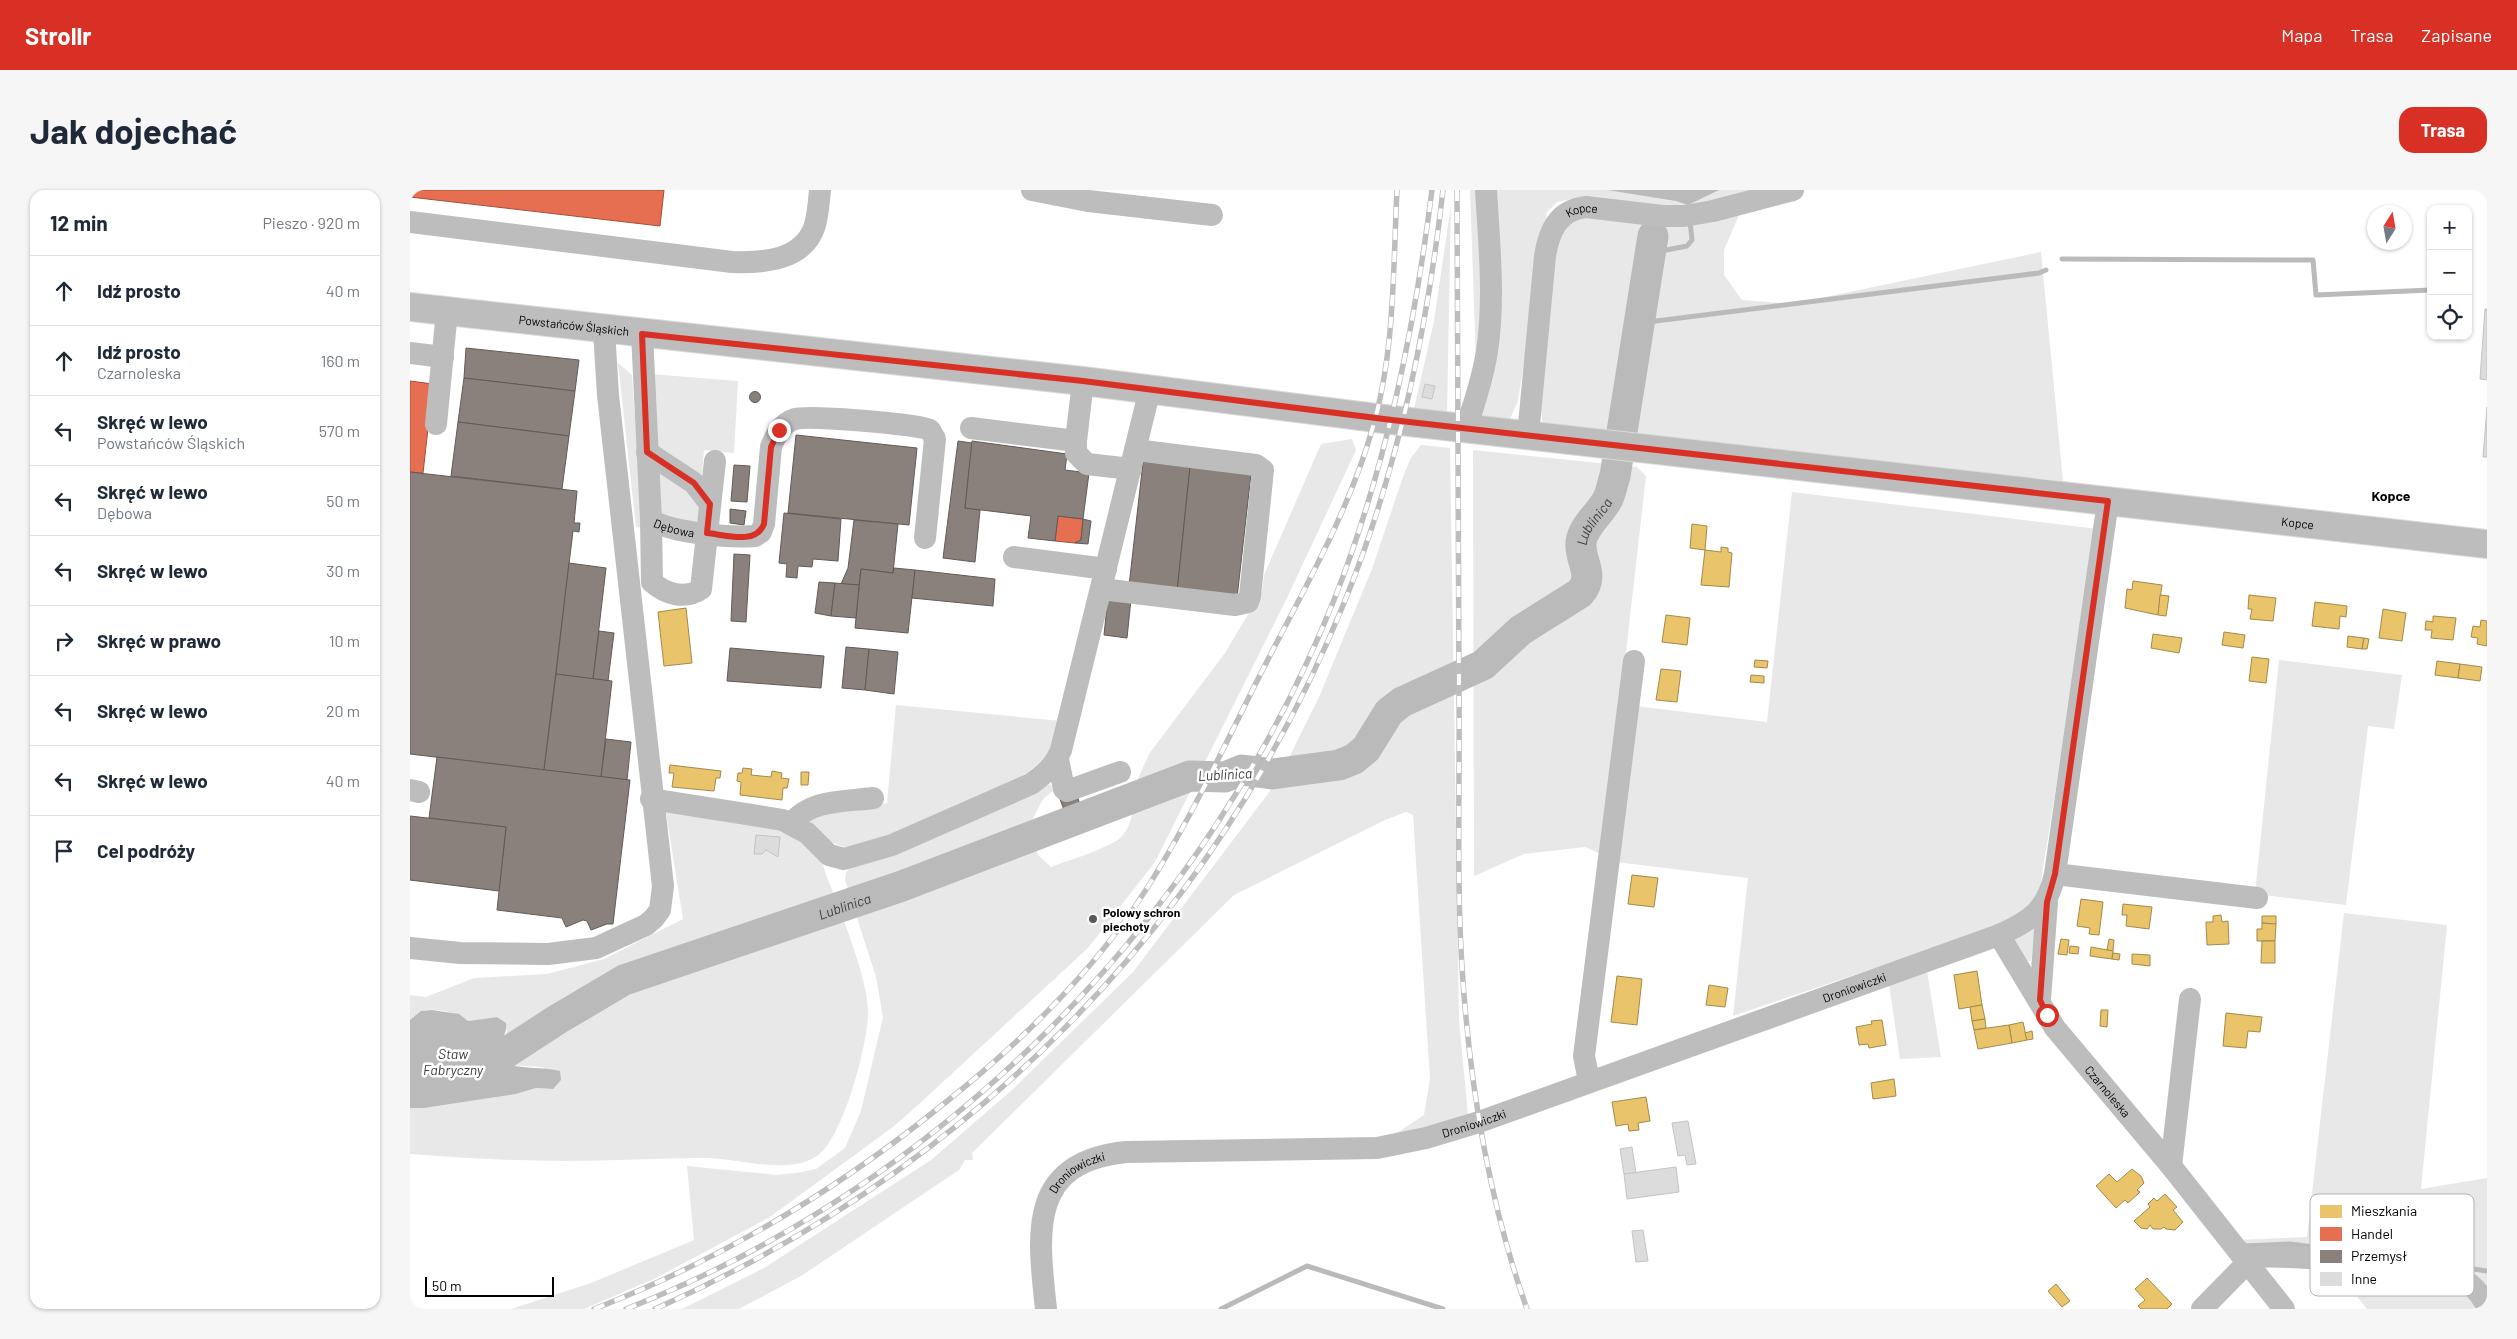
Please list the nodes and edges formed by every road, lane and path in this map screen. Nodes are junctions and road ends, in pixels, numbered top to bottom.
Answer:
1 (820, 190) edge
2 (1032, 190) edge
3 (1486, 190) edge
4 (1793, 190) edge
5 (1212, 215) dead end
6 (410, 222) edge
7 (410, 307) edge
8 (447, 311) junction
9 (604, 330) junction
10 (642, 334) junction
11 (410, 353) edge
12 (443, 357) junction
13 (1083, 381) junction
14 (1150, 389) junction
15 (436, 424) dead end
16 (971, 428) dead end
17 (1466, 428) junction
18 (1528, 435) junction
19 (1076, 441) junction
20 (647, 452) junction
21 (715, 460) dead end
22 (1133, 460) junction
23 (2108, 501) junction
24 (710, 504) junction
25 (650, 520) junction
26 (707, 533) junction
27 (925, 538) dead end
28 (2487, 544) edge
29 (1014, 557) dead end
30 (1104, 579) junction
31 (1634, 661) dead end
32 (1058, 759) junction
33 (1120, 772) dead end
34 (873, 798) dead end
35 (658, 800) junction
36 (792, 823) junction
37 (2055, 874) junction
38 (2257, 898) dead end
39 (2047, 902) junction
40 (1999, 935) junction
41 (410, 948) edge
42 (2190, 999) dead end
43 (2040, 1000) junction
44 (1589, 1081) junction
45 (2170, 1166) junction
46 (2310, 1258) edge
47 (2247, 1263) junction
48 (2474, 1288) edge
49 (2487, 1306) edge
50 (1046, 1309) edge
51 (2202, 1309) edge
52 (2284, 1309) edge

1 - 6 street
2 - 5 street
3 - 17 street
4 - 18 street, Kopce
7 - 8 main road, Powstańców Śląskich
8 - 9 main road, Powstańców Śląskich
8 - 12 street
9 - 10 main road, Powstańców Śląskich
9 - 35 street
10 - 13 main road, Powstańców Śląskich
10 - 20 street, Dębowa
11 - 12 street
12 - 15 street
13 - 14 main road, Powstańców Śląskich
13 - 19 street
14 - 17 main road, Powstańców Śląskich
14 - 22 street
16 - 19 street
17 - 18 main road, Powstańców Śląskich
18 - 23 main road, Powstańców Śląskich
19 - 22 street
20 - 24 street
20 - 25 street, Dębowa
21 - 24 street
22 - 30 street
22 - 30 street
23 - 28 main road, Kopce
23 - 37 street
24 - 26 street
25 - 26 street, Dębowa
25 - 26 street
26 - 27 street, Dębowa
29 - 30 street
30 - 32 street
31 - 44 street
32 - 33 street
32 - 36 street
34 - 36 street
35 - 36 street
35 - 41 street
37 - 38 street
37 - 39 street
39 - 40 street
39 - 43 street
40 - 43 street, Czarnoleska
40 - 44 street, Droniowiczki
42 - 45 street
43 - 45 street, Czarnoleska
44 - 50 street, Droniowiczki
45 - 47 street, Czarnoleska
46 - 47 street
47 - 51 street
47 - 52 street, Czarnoleska
48 - 49 street

